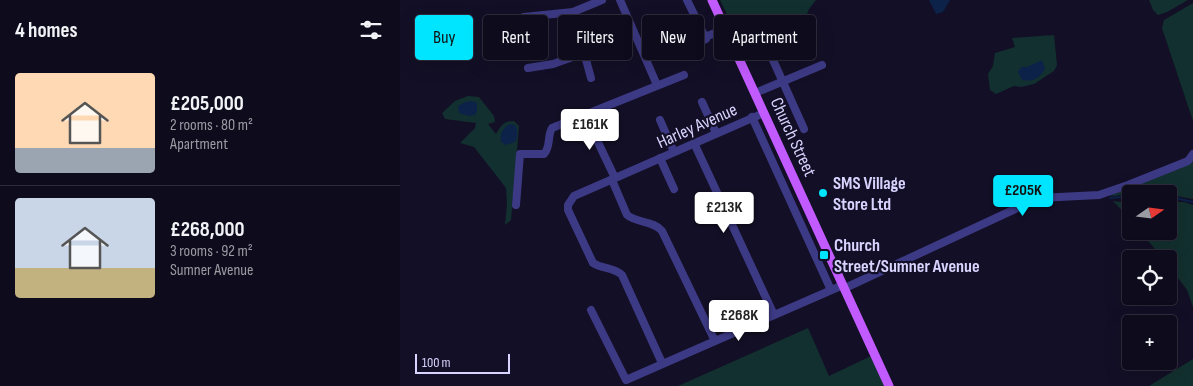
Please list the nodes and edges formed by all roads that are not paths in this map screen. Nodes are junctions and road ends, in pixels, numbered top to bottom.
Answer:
1 (602, 0) edge
2 (620, 0) edge
3 (687, 0) edge
4 (712, 0) edge
5 (573, 12) junction
6 (544, 15) edge
7 (574, 15) edge
8 (719, 15) edge
9 (714, 34) edge
10 (706, 37) junction
11 (704, 40) edge
12 (564, 60) edge
13 (586, 60) edge
14 (740, 60) edge
15 (773, 60) edge
16 (823, 65) dead end
17 (528, 68) dead end
18 (684, 75) dead end
19 (591, 78) dead end
20 (782, 82) junction
21 (657, 85) junction
22 (755, 93) junction
23 (702, 102) dead end
24 (764, 113) junction
25 (585, 114) junction
26 (752, 117) junction
27 (660, 120) dead end
28 (804, 130) dead end
29 (716, 133) junction
30 (694, 143) junction
31 (779, 145) junction
32 (768, 151) junction
33 (674, 152) junction
34 (1193, 154) edge
35 (660, 158) junction
36 (613, 179) junction
37 (674, 189) dead end
38 (516, 204) dead end
39 (844, 286) junction
40 (832, 290) junction
41 (592, 310) dead end
42 (774, 315) junction
43 (715, 341) junction
44 (662, 363) junction
45 (888, 386) edge

1 - 5 street
2 - 21 street
3 - 10 street
4 - 8 main road, Church Street
5 - 6 street
5 - 7 street
9 - 10 street
10 - 11 street
12 - 17 street
13 - 19 street
14 - 22 main road, Church Street
15 - 20 street
16 - 20 street
18 - 21 street
20 - 22 street
20 - 28 street
21 - 25 street
22 - 24 main road, Church Street
23 - 29 street
24 - 26 street, Harley Avenue
24 - 31 main road, Church Street
25 - 36 street
25 - 38 street
26 - 29 street, Harley Avenue
26 - 32 street
27 - 33 street
29 - 30 street, Harley Avenue
30 - 33 street, Harley Avenue
30 - 42 street
31 - 32 street
31 - 39 main road, Church Street
32 - 40 street
33 - 35 street, Harley Avenue
34 - 39 street
35 - 36 street, Harley Avenue
35 - 37 street
36 - 43 street
36 - 44 street, Harley Avenue
39 - 40 street
39 - 45 main road, Church Street
40 - 42 street
41 - 44 street
42 - 43 street
43 - 44 street

